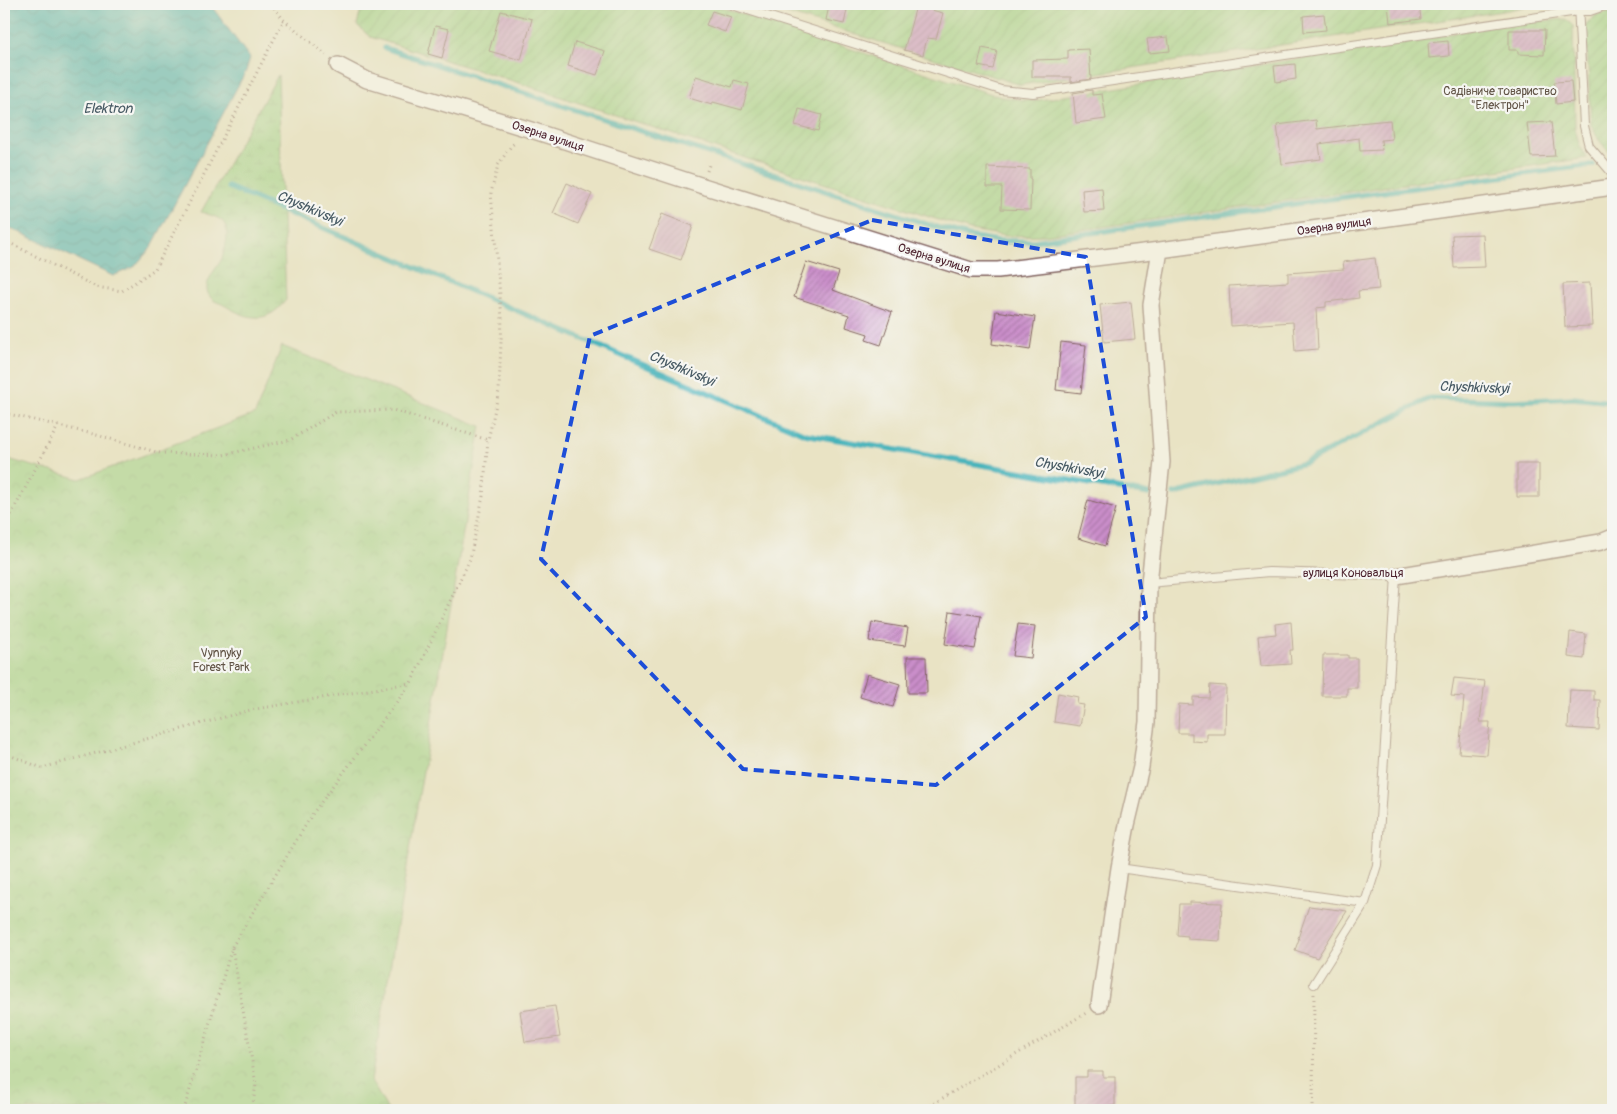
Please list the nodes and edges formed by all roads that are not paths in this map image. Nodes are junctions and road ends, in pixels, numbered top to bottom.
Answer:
1 (729, 4) edge
2 (1613, 4) edge
3 (1578, 7) edge
4 (338, 65) road end
5 (1613, 174) edge
6 (1613, 187) edge
7 (1160, 250) junction
8 (1613, 537) edge
9 (1396, 576) junction
10 (1149, 583) junction
11 (1119, 868) junction
12 (1365, 902) junction
13 (1314, 984) road end
14 (1099, 1005) road end

1 - 3 lane
2 - 3 lane
3 - 5 lane
4 - 7 street, Озерна вулиця
6 - 7 street, Озерна вулиця
7 - 10 street
8 - 9 street, вулиця Коновальця
9 - 10 lane, вулиця Коновальця
9 - 12 lane
10 - 11 street
11 - 12 lane
11 - 14 street
12 - 13 lane

